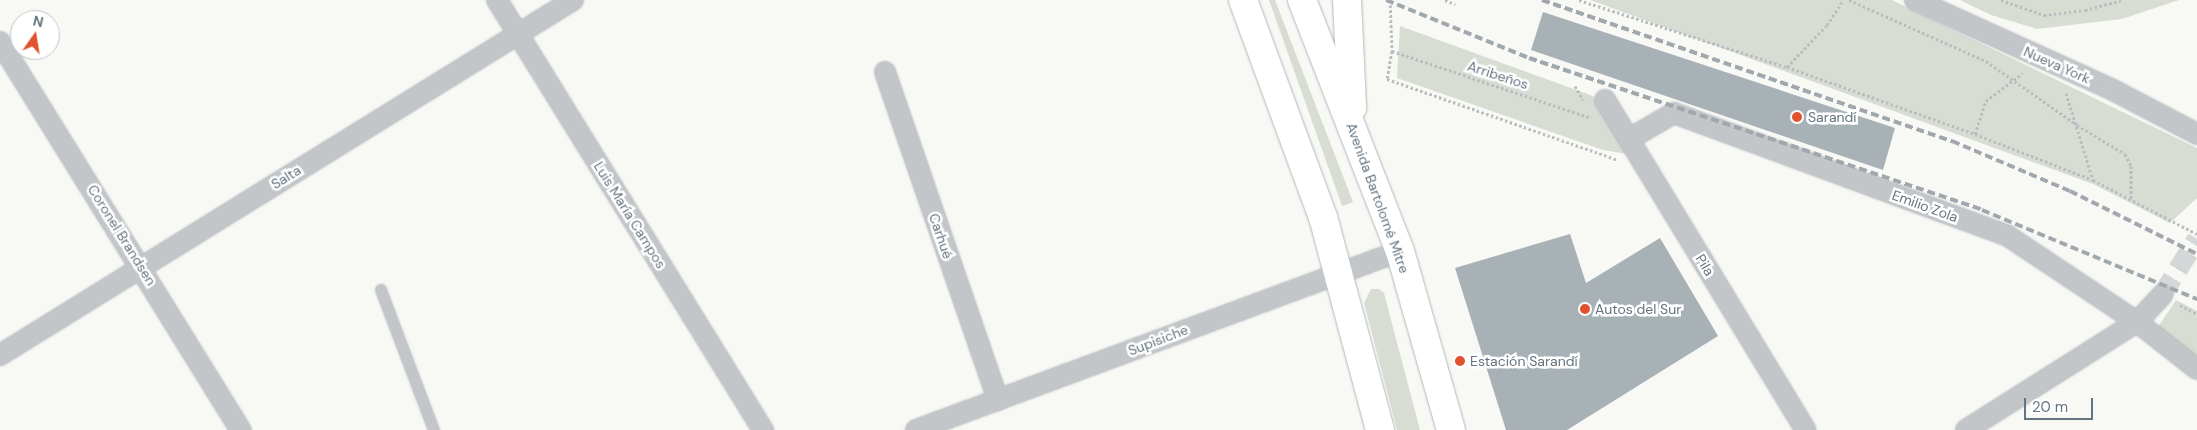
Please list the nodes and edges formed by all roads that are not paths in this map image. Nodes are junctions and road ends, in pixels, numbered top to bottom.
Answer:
1 (497, 0) edge
2 (573, 0) edge
3 (1243, 0) edge
4 (1302, 0) edge
5 (1347, 0) edge
6 (1915, 0) edge
7 (518, 33) junction
8 (0, 42) edge
9 (885, 72) dead end
10 (1605, 100) dead end
11 (1353, 129) junction
12 (2197, 134) edge
13 (1629, 139) junction
14 (1400, 251) junction
15 (142, 267) junction
16 (1339, 272) junction
17 (381, 290) dead end
18 (2162, 296) tunnel mouth
19 (2137, 322) junction
20 (0, 355) edge
21 (2197, 370) edge
22 (998, 400) junction
23 (241, 430) edge
24 (434, 430) edge
25 (763, 430) edge
26 (916, 430) edge
27 (1380, 430) edge
28 (1451, 430) edge
29 (1806, 430) edge
30 (1966, 430) edge

1 - 7 street, Luis María Campos
2 - 7 street, Salta
3 - 16 main road
4 - 11 main road, Avenida Bartolomé Mitre
5 - 11 main road
6 - 12 street, Nueva York
7 - 15 street, Salta
7 - 25 street, Luis María Campos
8 - 15 street, Coronel Brandsen
9 - 22 street, Carhué
10 - 13 street, Pila
11 - 14 main road, Avenida Bartolomé Mitre
13 - 19 street, Emilio Zola
13 - 29 street, Pila
14 - 16 street, Supisiche
14 - 28 main road, Avenida Bartolomé Mitre
15 - 20 street, Salta
15 - 23 street, Coronel Brandsen
16 - 22 street, Supisiche
16 - 27 main road
17 - 24 lane
18 - 19 street
19 - 21 street, Emilio Zola
19 - 30 street
22 - 26 street, Supisiche

